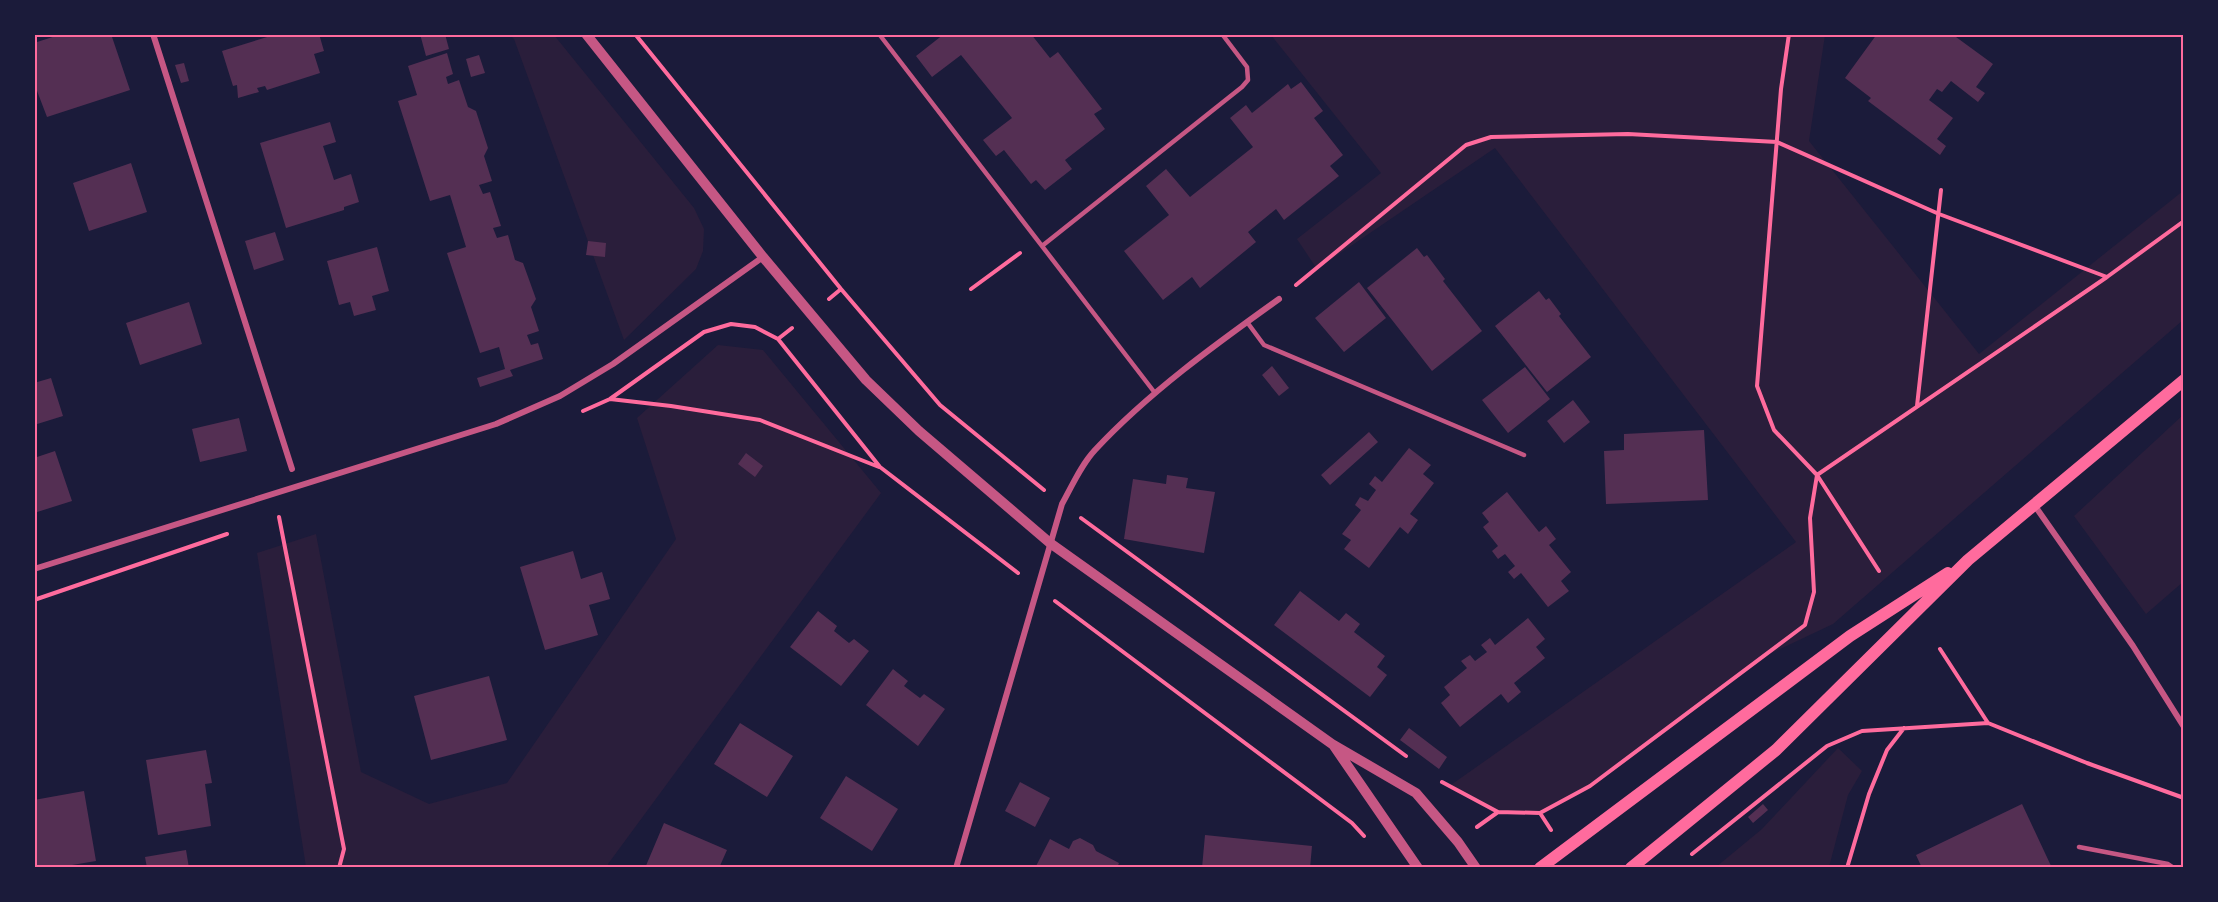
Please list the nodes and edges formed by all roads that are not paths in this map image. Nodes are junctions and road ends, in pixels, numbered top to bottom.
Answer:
1 (153, 34) edge
2 (586, 34) edge
3 (879, 34) edge
4 (1222, 34) edge
5 (1042, 246) junction
6 (764, 257) junction
7 (1279, 299) road end
8 (1247, 322) junction
9 (2184, 380) edge
10 (1155, 393) junction
11 (1524, 455) dead end
12 (292, 470) dead end
13 (2035, 507) junction
14 (1050, 543) junction
15 (1968, 560) junction
16 (34, 568) edge
17 (2184, 727) edge
18 (1332, 744) junction
19 (2079, 847) dead end
20 (956, 867) edge
21 (1418, 867) edge
22 (1476, 867) edge
23 (1540, 867) edge
24 (1631, 867) edge
25 (2174, 867) edge

1 - 12 street
2 - 6 street
3 - 5 lane
4 - 5 lane
5 - 10 lane
6 - 14 street
6 - 16 street
7 - 8 street
8 - 10 street
8 - 11 lane
9 - 13 main road
10 - 14 street
13 - 15 main road
13 - 17 street
14 - 18 street
14 - 20 street
15 - 23 main road
15 - 24 main road
18 - 21 street
18 - 22 street
19 - 25 lane

